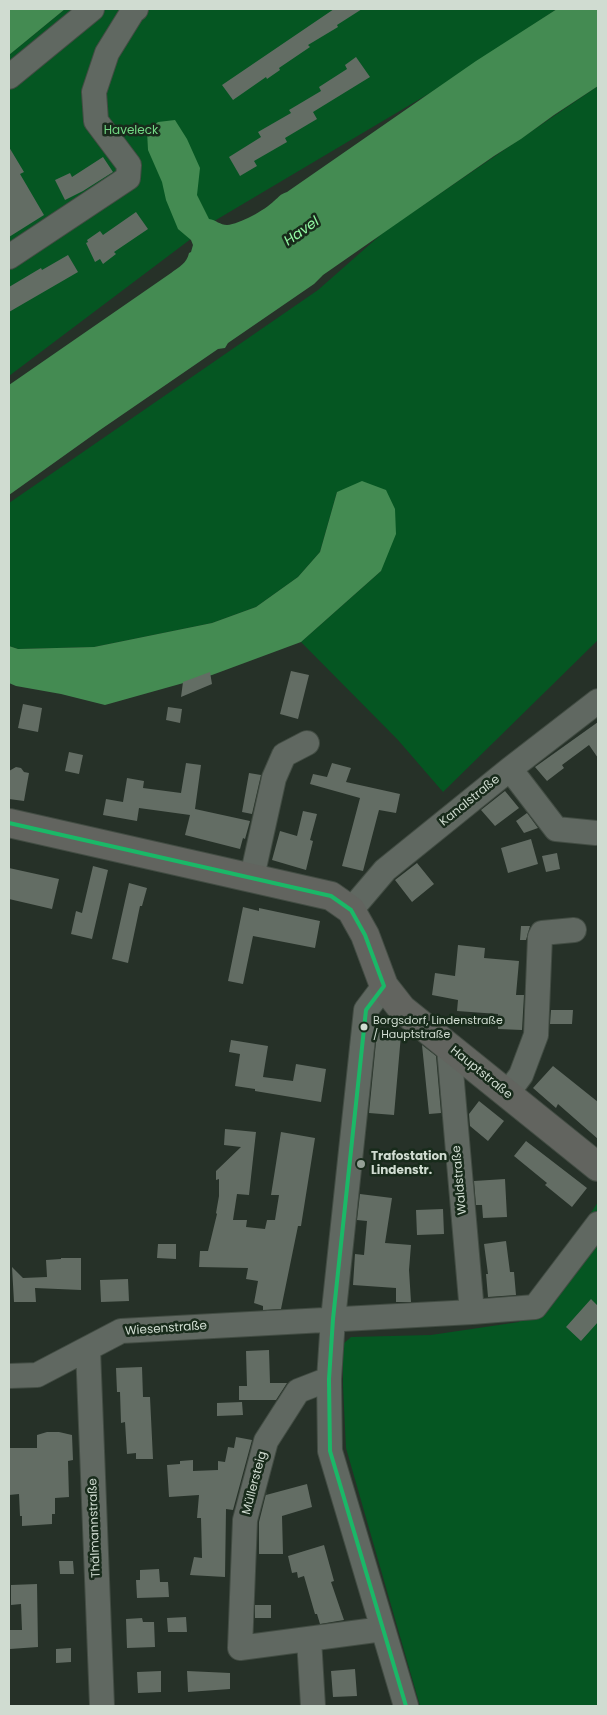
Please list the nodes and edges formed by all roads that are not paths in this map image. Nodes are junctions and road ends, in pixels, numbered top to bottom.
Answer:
1 (92, 9) edge
2 (136, 9) edge
3 (9, 77) edge
4 (9, 258) edge
5 (598, 702) edge
6 (307, 743) dead end
7 (510, 769) junction
8 (9, 823) edge
9 (596, 833) dead end
10 (252, 877) junction
11 (351, 910) junction
12 (574, 930) dead end
13 (384, 986) junction
14 (449, 1048) junction
15 (507, 1094) junction
16 (598, 1167) edge
17 (598, 1224) edge
18 (472, 1312) junction
19 (333, 1319) junction
20 (88, 1349) junction
21 (9, 1376) edge
22 (329, 1380) junction
23 (383, 1629) junction
24 (309, 1639) junction
25 (102, 1706) edge
26 (313, 1706) edge
27 (406, 1706) edge

1 - 3 street
2 - 4 street
5 - 7 street, Kanalstraße
6 - 10 street
7 - 9 street
7 - 11 street, Kanalstraße
8 - 10 main road, Hauptstraße
10 - 11 main road, Hauptstraße
11 - 13 main road, Hauptstraße
12 - 15 street
13 - 14 main road, Hauptstraße
13 - 19 street
14 - 15 main road, Hauptstraße
14 - 18 street, Waldstraße
15 - 16 main road, Hauptstraße
17 - 18 street
18 - 19 street
19 - 20 street, Wiesenstraße
19 - 22 street
20 - 21 street, Wiesenstraße
20 - 25 street, Thälmannstraße
22 - 23 street
22 - 24 street, Müllersteig
23 - 24 street
23 - 27 street
24 - 26 street

